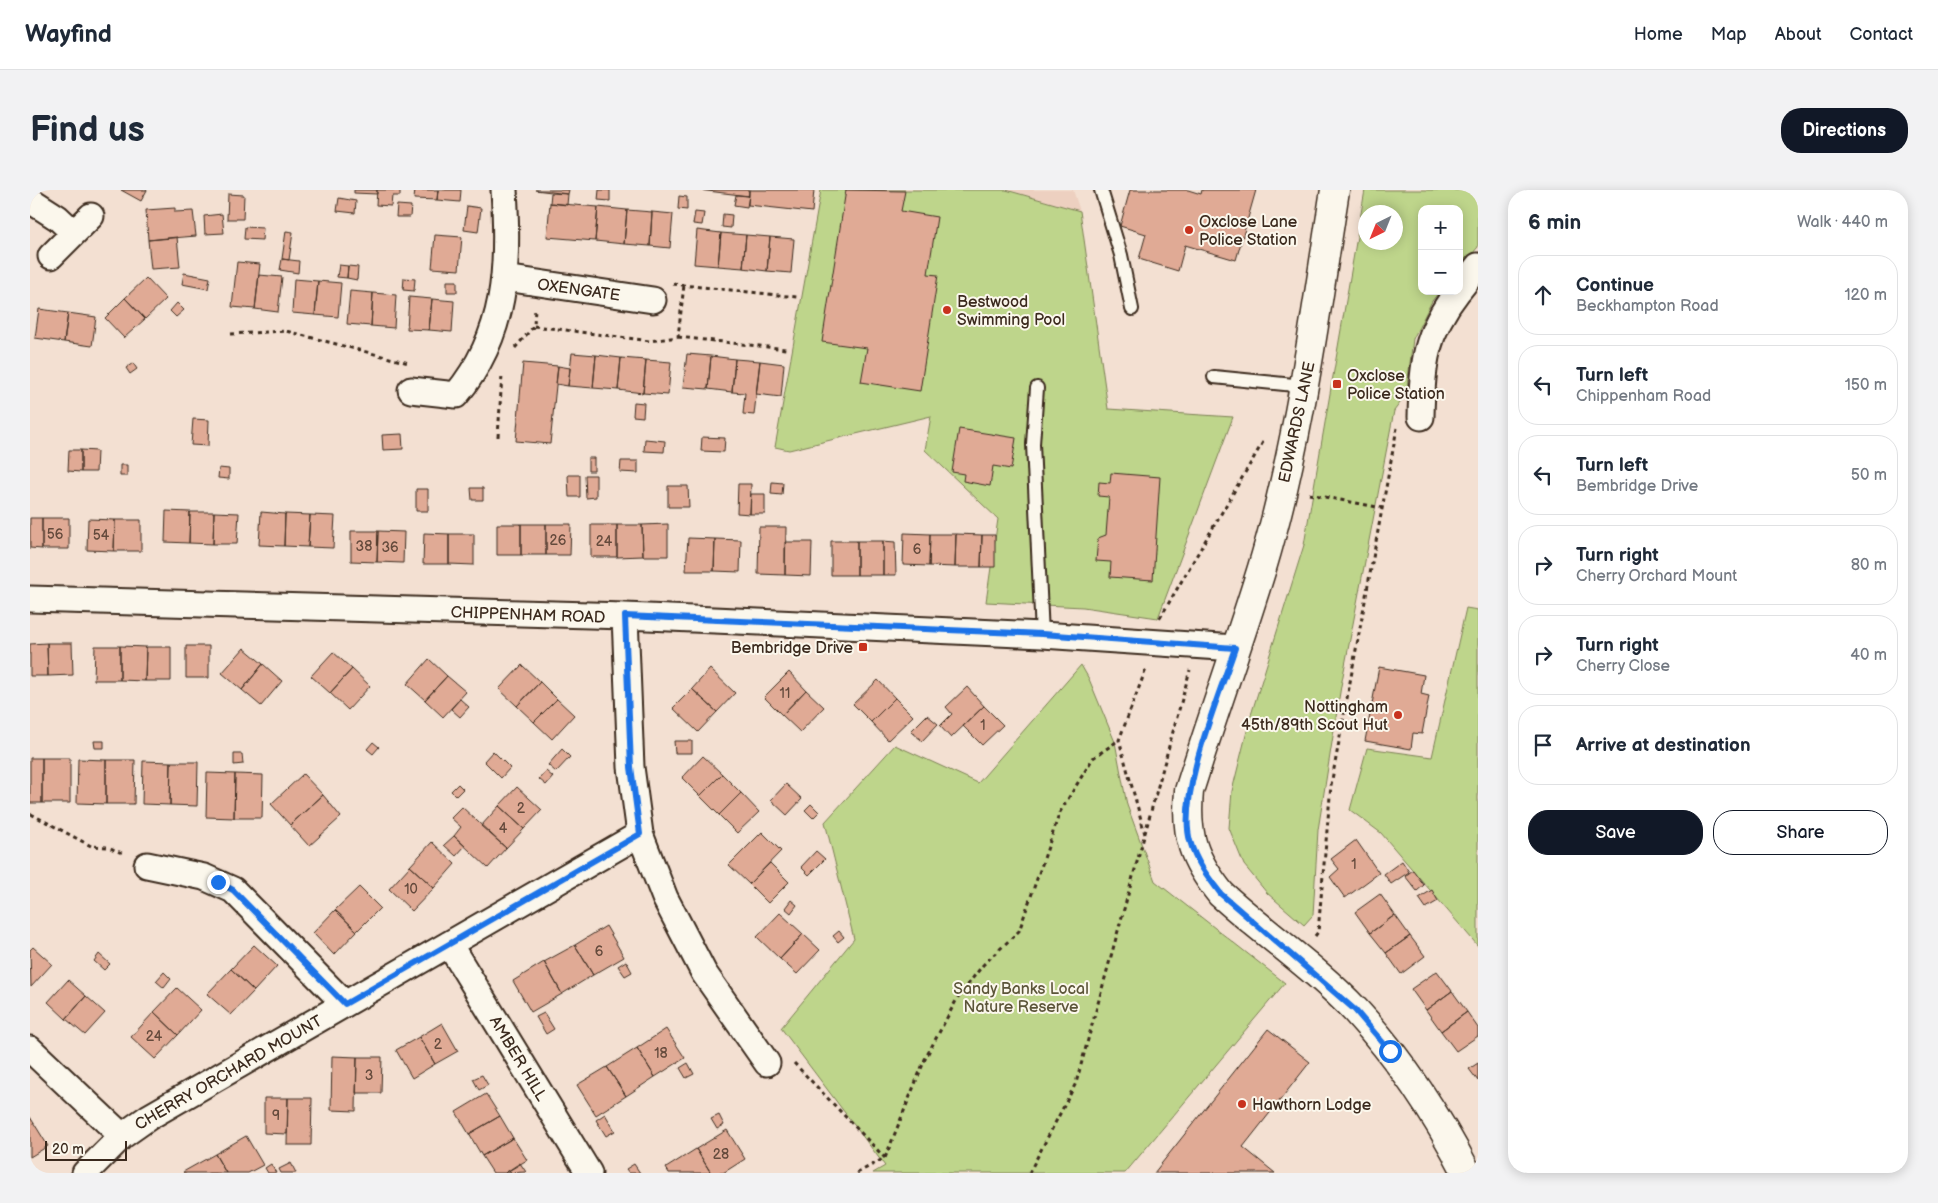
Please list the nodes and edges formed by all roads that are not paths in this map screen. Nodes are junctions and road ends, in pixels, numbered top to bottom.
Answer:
1 (504, 190) edge
2 (1101, 190) edge
3 (1335, 190) edge
4 (30, 200) edge
5 (91, 216) dead end
6 (74, 233) junction
7 (51, 256) dead end
8 (1478, 266) edge
9 (504, 278) junction
10 (1463, 286) edge
11 (1456, 295) edge
12 (653, 300) road end
13 (1132, 309) dead end
14 (1214, 377) dead end
15 (1304, 386) junction
16 (1037, 388) dead end
17 (411, 390) road end
18 (1410, 420) road end
19 (30, 599) edge
20 (625, 616) junction
21 (1042, 634) junction
22 (1235, 648) junction
23 (640, 834) junction
24 (147, 865) road end
25 (449, 944) junction
26 (345, 1004) junction
27 (30, 1049) edge
28 (766, 1063) road end
29 (122, 1136) junction
30 (85, 1173) edge
31 (589, 1173) edge
32 (1467, 1173) edge

1 - 9 street
2 - 13 lane
3 - 15 street, EDWARDS LANE
4 - 6 street
5 - 6 street
6 - 7 street
8 - 10 street
9 - 12 street, OXENGATE
9 - 17 street
11 - 18 street
14 - 15 lane
15 - 22 street, EDWARDS LANE
16 - 21 lane
19 - 20 street, CHIPPENHAM ROAD
20 - 21 street, CHIPPENHAM ROAD
20 - 23 street
21 - 22 street, CHIPPENHAM ROAD
22 - 32 street, EDWARDS LANE
23 - 25 street, CHERRY ORCHARD MOUNT
23 - 28 street
24 - 26 street
25 - 26 street, CHERRY ORCHARD MOUNT
25 - 31 street, AMBER HILL
26 - 29 street, CHERRY ORCHARD MOUNT
27 - 29 street
29 - 30 street, CHERRY ORCHARD MOUNT

